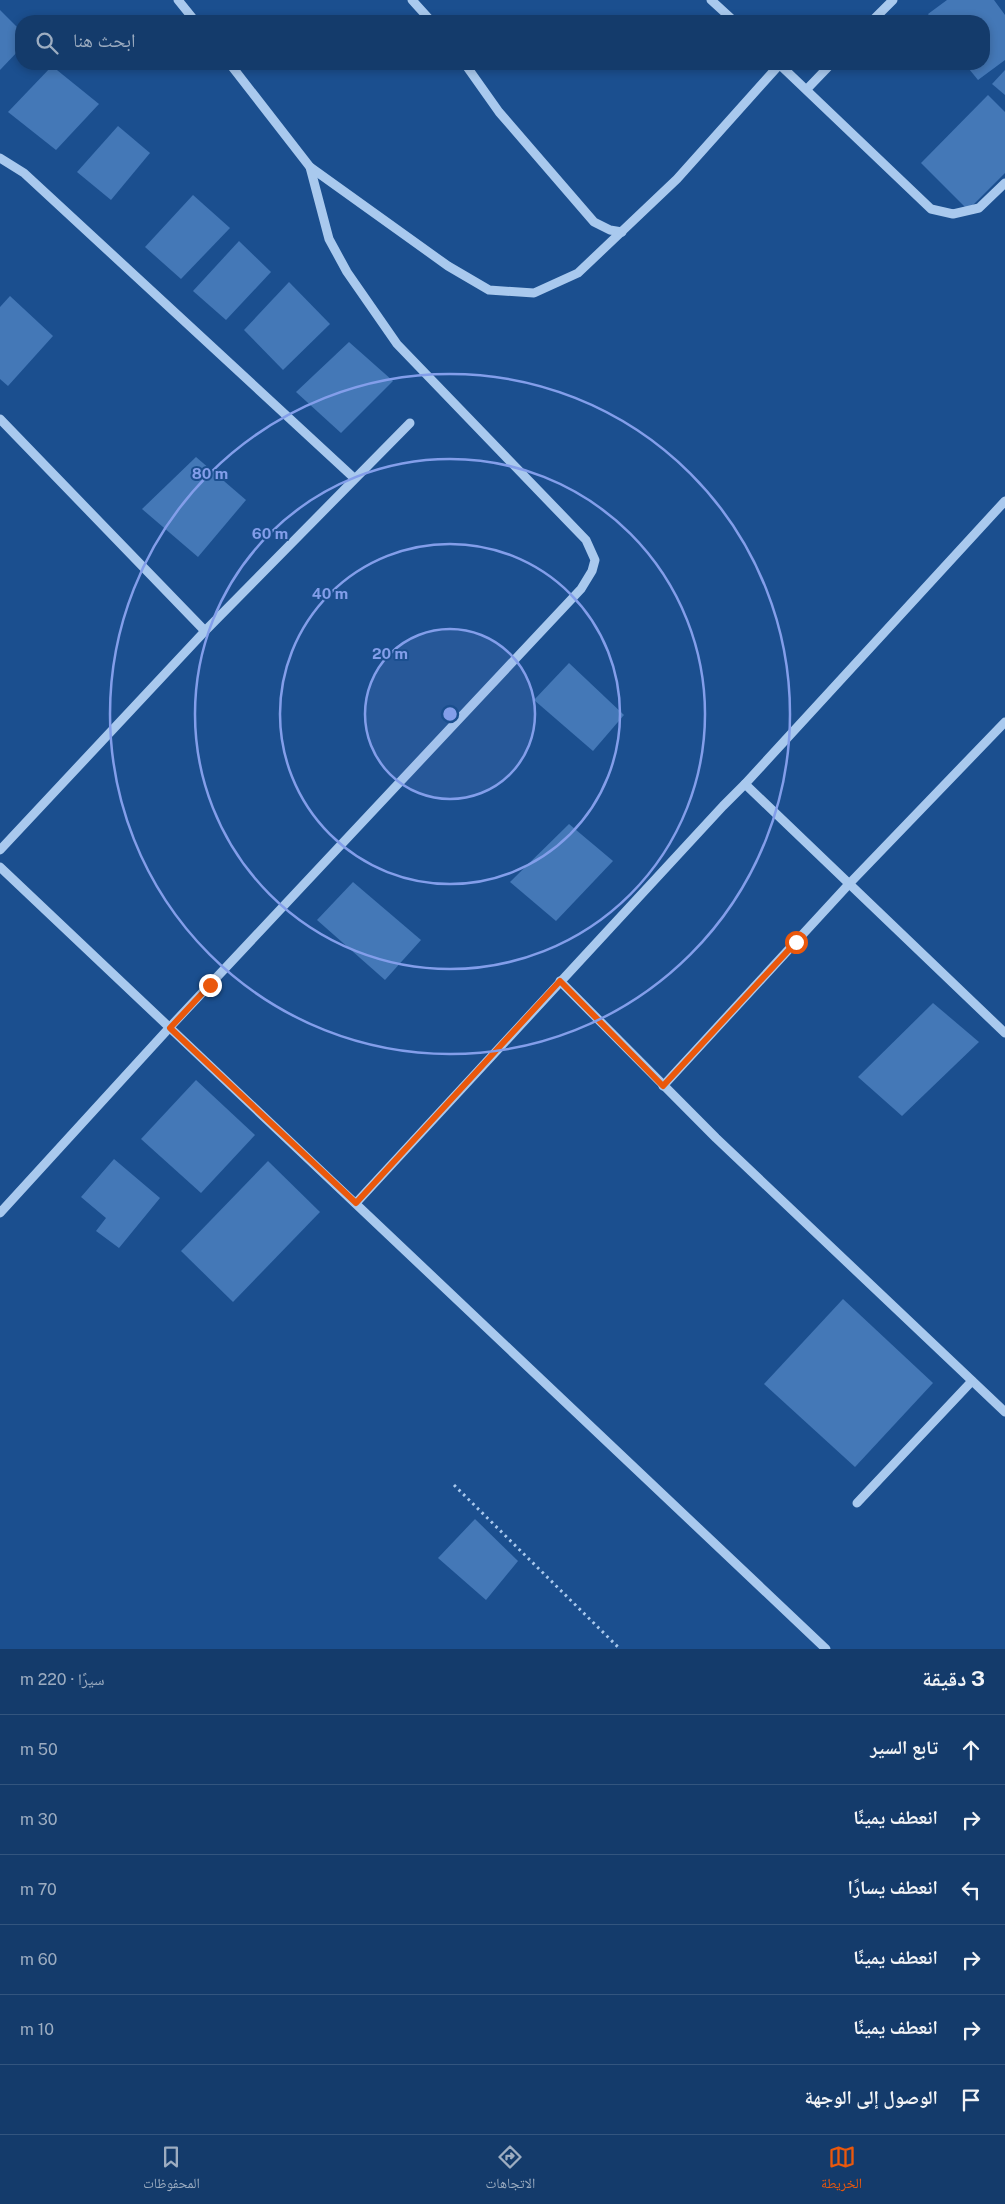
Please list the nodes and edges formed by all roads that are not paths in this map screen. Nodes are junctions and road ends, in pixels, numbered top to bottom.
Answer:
1 (178, 0) edge
2 (412, 0) edge
3 (711, 0) edge
4 (893, 0) edge
5 (190, 15) edge
6 (426, 15) edge
7 (727, 15) edge
8 (878, 15) edge
9 (235, 70) edge
10 (469, 70) edge
11 (774, 70) edge
12 (786, 70) edge
13 (825, 70) edge
14 (807, 89) junction
15 (0, 158) edge
16 (310, 167) junction
17 (1005, 183) edge
18 (622, 232) junction
19 (0, 419) edge
20 (410, 423) dead end
21 (354, 478) junction
22 (1005, 501) edge
23 (205, 631) junction
24 (1005, 722) edge
25 (745, 784) junction
26 (0, 850) edge
27 (0, 867) edge
28 (849, 884) junction
29 (560, 981) junction
30 (170, 1028) junction
31 (1005, 1033) edge
32 (663, 1086) junction
33 (356, 1203) junction
34 (0, 1213) edge
35 (972, 1381) junction
36 (1005, 1412) edge
37 (857, 1503) dead end
38 (826, 1649) edge

1 - 5 street
2 - 6 street
3 - 7 street
4 - 8 street
9 - 16 street
10 - 18 street
11 - 18 street
12 - 14 street
13 - 14 street
14 - 17 street
15 - 21 street
16 - 18 street
16 - 30 street
19 - 23 street
20 - 21 street
21 - 23 street
22 - 25 street
23 - 26 street
24 - 28 street
25 - 28 street
25 - 29 street
27 - 30 street
28 - 31 street
28 - 32 street
29 - 32 street
29 - 33 street
30 - 33 street
30 - 34 street
32 - 35 street
33 - 38 street
35 - 36 street
35 - 37 street

